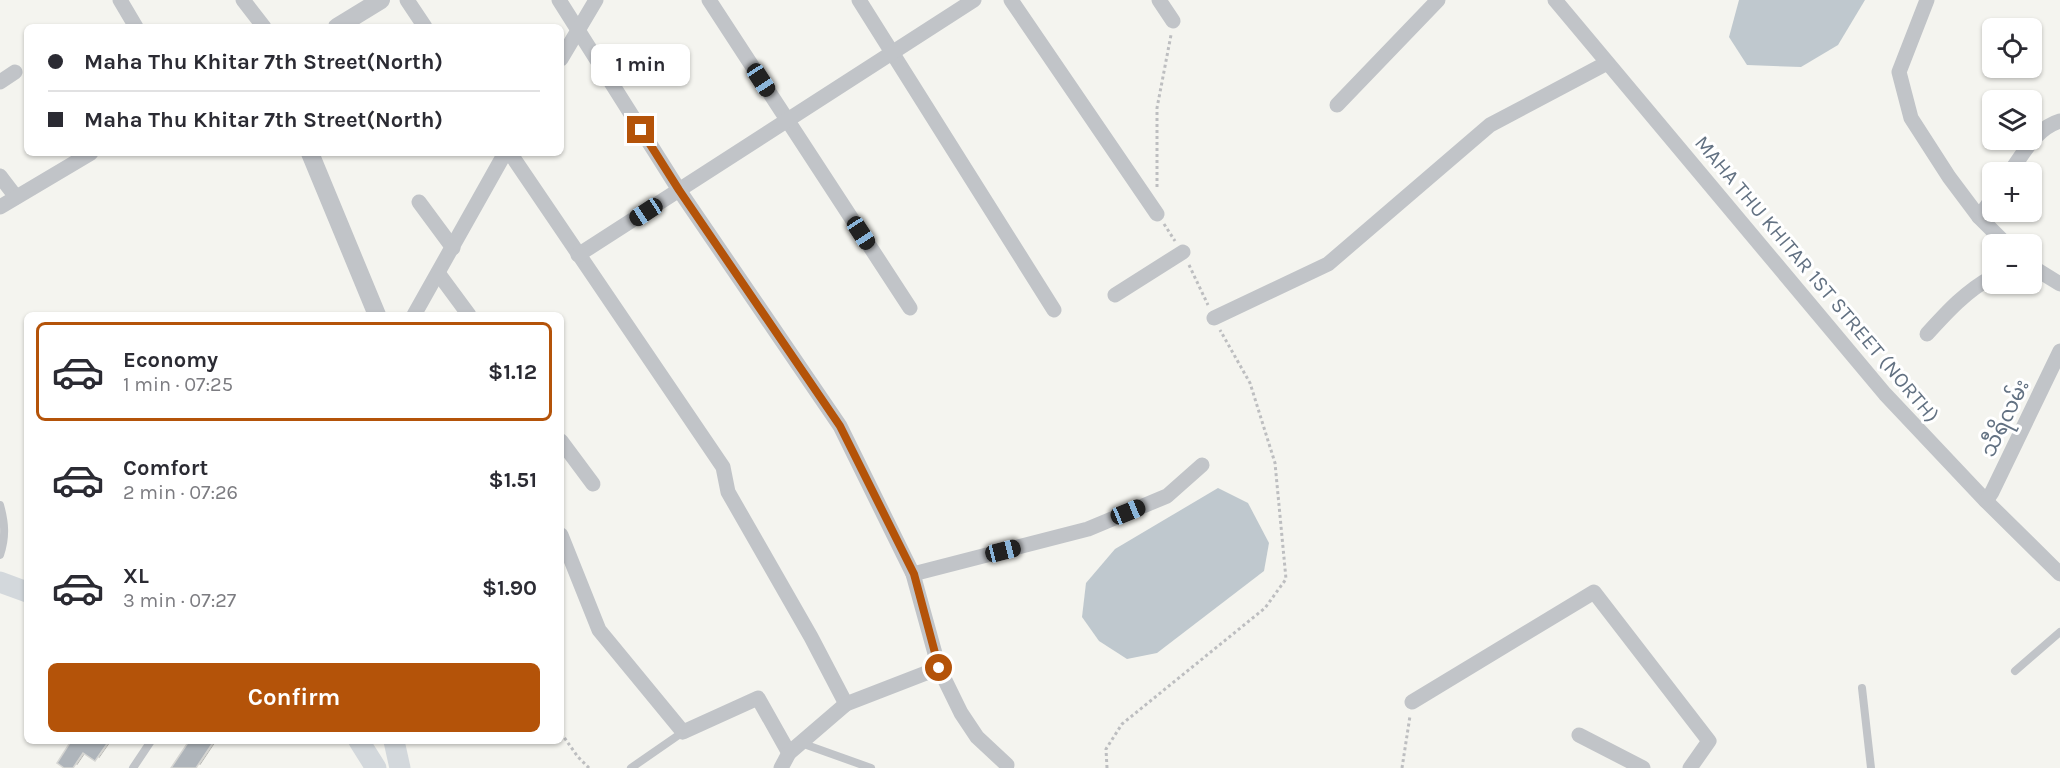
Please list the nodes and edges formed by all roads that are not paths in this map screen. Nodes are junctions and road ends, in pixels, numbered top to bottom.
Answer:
1 (120, 0) edge
2 (243, 0) edge
3 (381, 0) edge
4 (407, 0) edge
5 (559, 0) edge
6 (596, 0) edge
7 (709, 0) edge
8 (859, 0) edge
9 (974, 0) edge
10 (1011, 0) edge
11 (1159, 0) edge
12 (1438, 0) edge
13 (1555, 0) edge
14 (1927, 0) edge
15 (1173, 21) road end
16 (134, 24) edge
17 (262, 24) edge
18 (342, 24) edge
19 (423, 24) edge
20 (579, 30) junction
21 (893, 52) junction
22 (564, 54) edge
23 (1607, 63) junction
24 (15, 72) dead end
25 (0, 82) edge
26 (1337, 105) dead end
27 (787, 120) junction
28 (2060, 121) edge
29 (86, 156) edge
30 (311, 156) edge
31 (503, 156) edge
32 (512, 156) edge
33 (2017, 162) edge
34 (0, 176) edge
35 (679, 190) junction
36 (16, 197) junction
37 (419, 202) dead end
38 (0, 207) edge
39 (1982, 213) edge
40 (1157, 214) road end
41 (1979, 217) junction
42 (1996, 234) edge
43 (453, 248) junction
44 (1183, 252) road end
45 (578, 255) junction
46 (438, 273) junction
47 (2042, 273) edge
48 (1982, 282) edge
49 (2060, 284) edge
50 (1115, 295) dead end
51 (910, 309) dead end
52 (1054, 310) dead end
53 (376, 312) edge
54 (416, 312) edge
55 (467, 312) edge
56 (1214, 318) road end
57 (1927, 334) dead end
58 (2060, 351) edge
59 (564, 445) edge
60 (1202, 465) dead end
61 (593, 484) dead end
62 (1986, 501) junction
63 (0, 505) edge
64 (564, 543) edge
65 (0, 555) edge
66 (914, 574) junction
67 (2060, 574) edge
68 (0, 582) edge
69 (24, 591) edge
70 (2060, 632) edge
71 (939, 668) junction
72 (2015, 671) dead end
73 (1862, 688) dead end
74 (1412, 702) road end
75 (846, 704) junction
76 (684, 732) junction
77 (1579, 735) dead end
78 (801, 743) junction
79 (149, 744) edge
80 (361, 744) edge
81 (395, 744) edge
82 (789, 753) junction
83 (1006, 765) dead end
84 (133, 768) edge
85 (376, 768) edge
86 (400, 768) edge
87 (632, 768) edge
88 (781, 768) edge
89 (871, 768) edge
90 (1643, 768) edge
91 (1690, 768) edge
92 (1870, 768) edge

1 - 16 street
2 - 17 street
3 - 18 street
4 - 19 street
5 - 20 street
6 - 20 street
7 - 27 street
8 - 21 street
9 - 21 street
10 - 40 street
11 - 15 street
12 - 26 street
13 - 23 street, MAHA THU KHITAR 1ST STREET (NORTH)
14 - 41 street
20 - 22 street
20 - 35 street
21 - 27 street
21 - 52 street
23 - 56 street
23 - 62 street, MAHA THU KHITAR 1ST STREET (NORTH)
24 - 25 street
27 - 35 street
27 - 51 street
28 - 33 street
29 - 36 street
30 - 53 street
31 - 43 street
32 - 45 street
34 - 36 street
35 - 45 street
35 - 66 street
36 - 38 street
37 - 43 street
39 - 41 street
41 - 42 street
43 - 46 street
44 - 50 street
45 - 75 street
46 - 54 street
46 - 55 street
47 - 49 street
48 - 57 street
58 - 62 street, သီရိလမ်း
59 - 61 street
60 - 66 street
62 - 67 street, MAHA THU KHITAR 1ST STREET (NORTH)
63 - 65 lane
64 - 76 street
66 - 71 street
68 - 69 main road
70 - 72 lane
71 - 75 street
71 - 83 street
73 - 92 lane
74 - 91 street
75 - 78 street
76 - 82 street
76 - 87 lane
77 - 90 street
78 - 82 street
78 - 89 lane
79 - 84 lane
80 - 85 main road
81 - 86 main road
82 - 88 street

